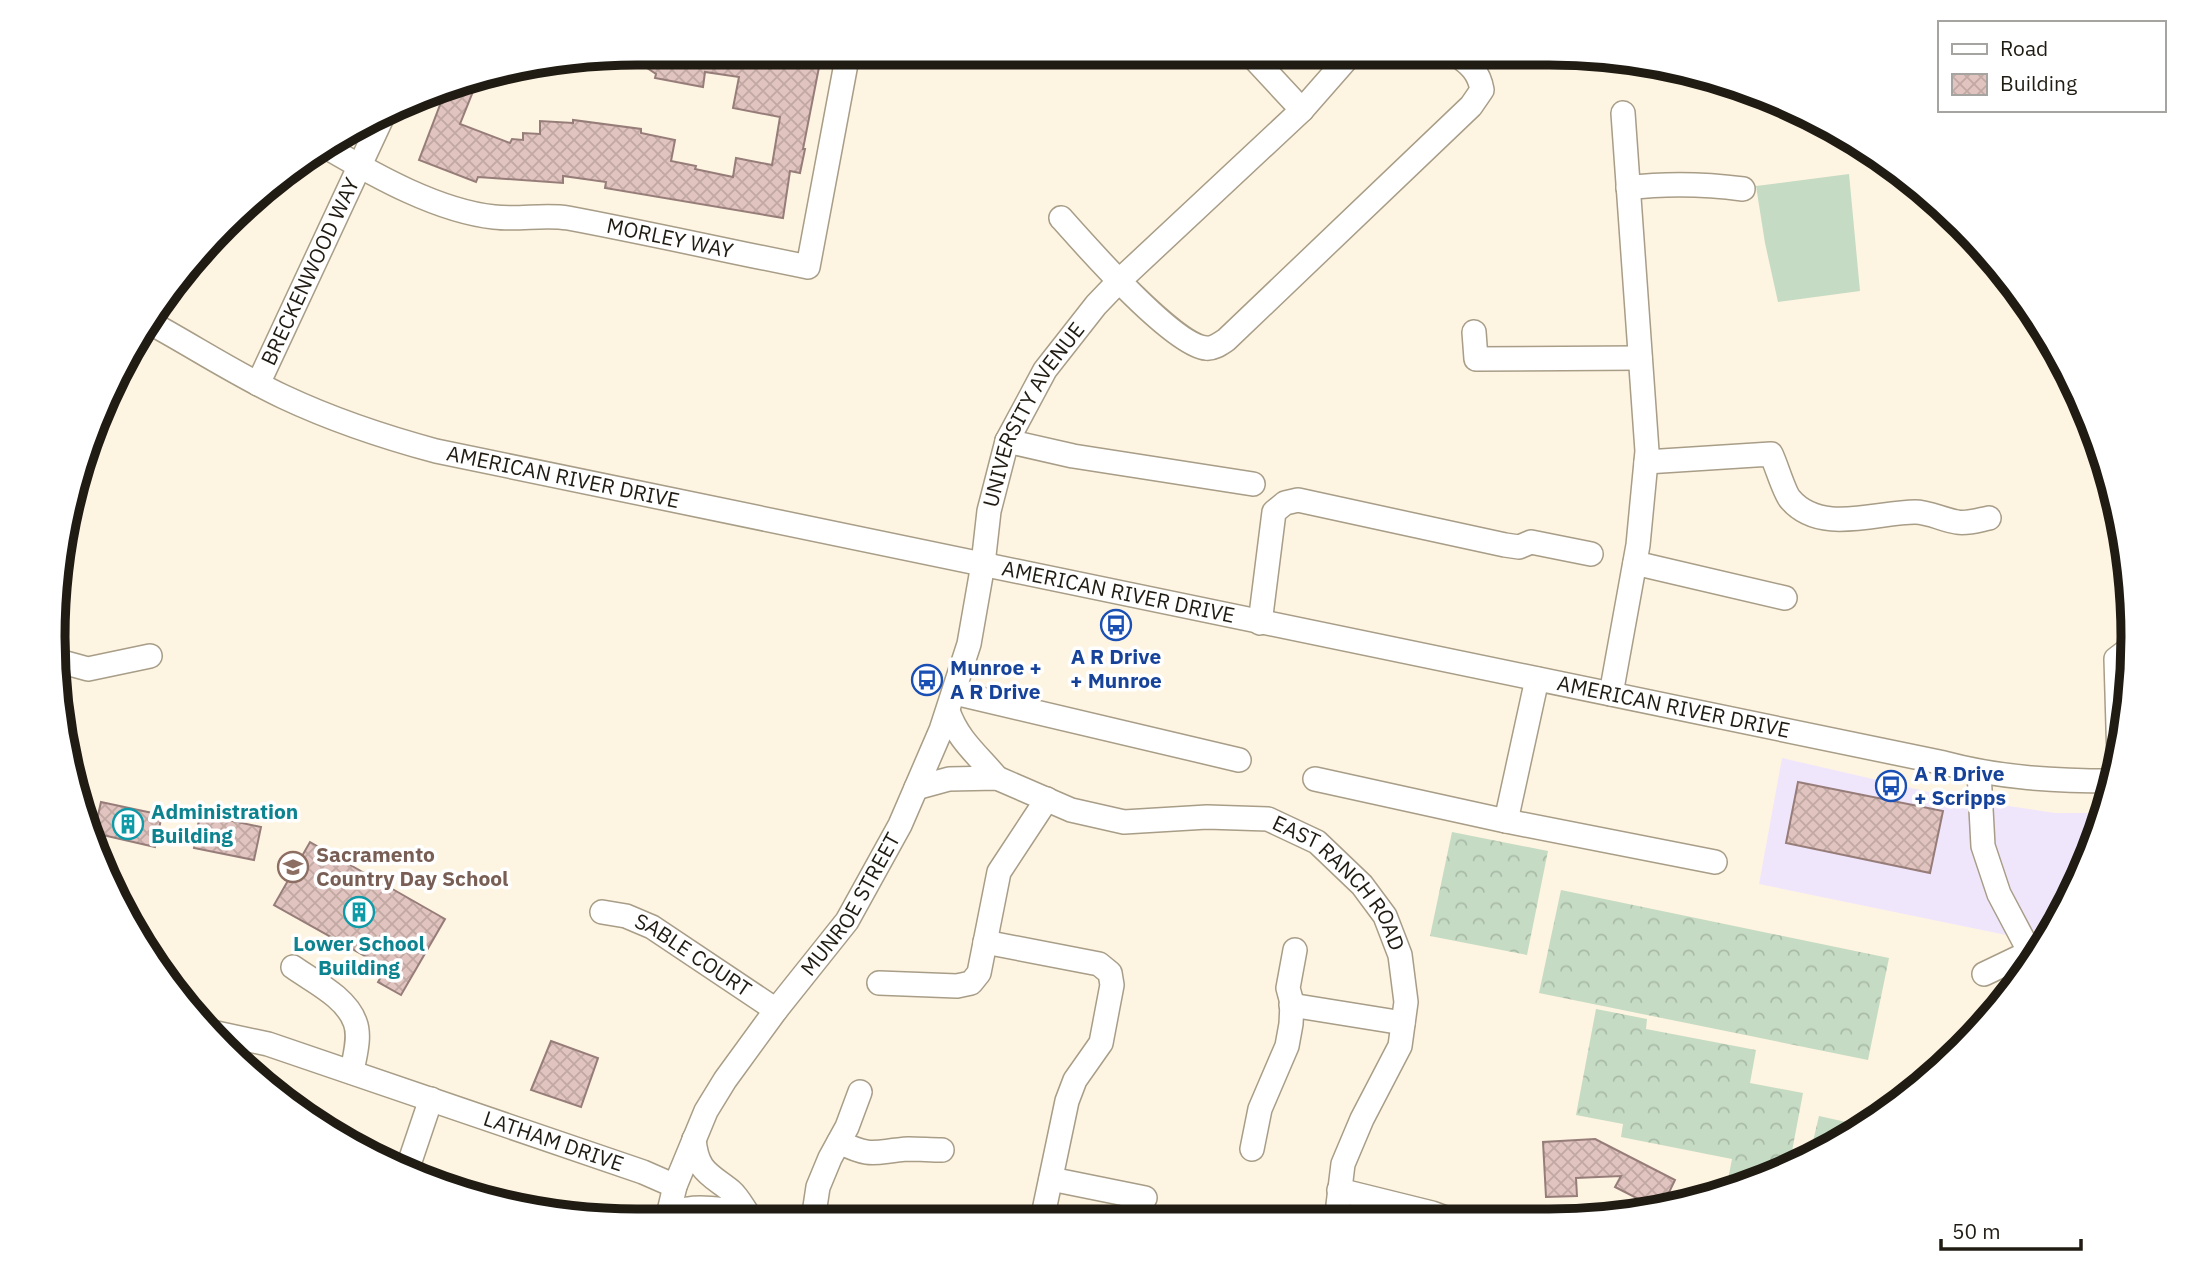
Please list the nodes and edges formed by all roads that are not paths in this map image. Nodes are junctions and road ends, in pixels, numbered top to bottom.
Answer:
1 (846, 65) edge
2 (1260, 65) edge
3 (1342, 65) edge
4 (1472, 65) edge
5 (1301, 110) junction
6 (1623, 113) dead end
7 (377, 127) edge
8 (334, 152) edge
9 (359, 166) junction
10 (1628, 188) junction
11 (1743, 189) dead end
12 (1060, 218) dead end
13 (1119, 281) junction
14 (156, 326) edge
15 (1474, 332) dead end
16 (1640, 358) junction
17 (258, 384) junction
18 (1007, 441) junction
19 (1646, 462) junction
20 (1253, 484) dead end
21 (1989, 518) dead end
22 (1591, 554) dead end
23 (1635, 563) junction
24 (983, 564) junction
25 (1784, 598) dead end
26 (1260, 623) junction
27 (150, 656) dead end
28 (2120, 656) edge
29 (66, 663) edge
30 (1537, 680) junction
31 (1611, 694) junction
32 (2117, 700) edge
33 (951, 702) junction
34 (1239, 760) dead end
35 (1979, 772) junction
36 (998, 778) junction
37 (1315, 779) dead end
38 (2103, 781) edge
39 (916, 788) junction
40 (1047, 800) junction
41 (1506, 821) junction
42 (1715, 862) dead end
43 (602, 912) dead end
44 (985, 942) junction
45 (1295, 950) dead end
46 (2028, 950) edge
47 (2021, 961) edge
48 (293, 967) dead end
49 (1984, 974) dead end
50 (879, 983) dead end
51 (1292, 1005) junction
52 (776, 1010) junction
53 (1403, 1023) junction
54 (226, 1035) edge
55 (352, 1072) junction
56 (860, 1092) dead end
57 (431, 1099) junction
58 (694, 1139) junction
59 (839, 1142) junction
60 (1252, 1149) dead end
61 (942, 1150) dead end
62 (410, 1162) edge
63 (1051, 1179) junction
64 (676, 1186) junction
65 (1339, 1190) junction
66 (1145, 1198) dead end
67 (671, 1209) edge
68 (686, 1209) edge
69 (710, 1209) edge
70 (747, 1209) edge
71 (815, 1209) edge
72 (1044, 1209) edge
73 (1339, 1209) edge
74 (1416, 1209) edge

1 - 9 street, MORLEY WAY
2 - 5 street
3 - 5 street, UNIVERSITY AVENUE
4 - 13 street
5 - 13 street, UNIVERSITY AVENUE
6 - 10 street
7 - 9 street, BRECKENWOOD WAY
8 - 9 street, MORLEY WAY
9 - 17 street, BRECKENWOOD WAY
10 - 11 street
10 - 16 street
12 - 13 street
13 - 18 street, UNIVERSITY AVENUE
14 - 17 street, AMERICAN RIVER DRIVE
15 - 16 street
16 - 19 street
17 - 24 street, AMERICAN RIVER DRIVE
18 - 20 street
18 - 24 street, UNIVERSITY AVENUE
19 - 21 street
19 - 23 street
22 - 26 street
23 - 25 street
23 - 31 street
24 - 26 street, AMERICAN RIVER DRIVE
24 - 33 street, MUNROE STREET
26 - 30 street, AMERICAN RIVER DRIVE
27 - 29 street
28 - 32 street
30 - 31 street, AMERICAN RIVER DRIVE
30 - 41 street
31 - 35 street, AMERICAN RIVER DRIVE
33 - 34 street
33 - 36 street, EAST RANCH ROAD
33 - 39 street, MUNROE STREET
35 - 38 street, AMERICAN RIVER DRIVE
35 - 46 street
36 - 39 street, EAST RANCH ROAD
36 - 40 street, EAST RANCH ROAD
37 - 41 street
39 - 52 street, MUNROE STREET
40 - 44 street
40 - 53 street, EAST RANCH ROAD
41 - 42 street
43 - 52 street, SABLE COURT
44 - 50 street
44 - 63 street
45 - 51 street
47 - 49 street
48 - 55 street
51 - 53 street
51 - 60 street
52 - 58 street, MUNROE STREET
53 - 65 street, EAST RANCH ROAD
54 - 55 street, LATHAM DRIVE
55 - 57 street, LATHAM DRIVE
56 - 59 street
57 - 62 street
57 - 64 street, LATHAM DRIVE
58 - 64 street, MUNROE STREET
58 - 70 street
59 - 61 street
59 - 71 street
63 - 66 street
63 - 72 street
64 - 67 street, MUNROE STREET
65 - 73 street, EAST RANCH ROAD
65 - 74 street
68 - 69 street

